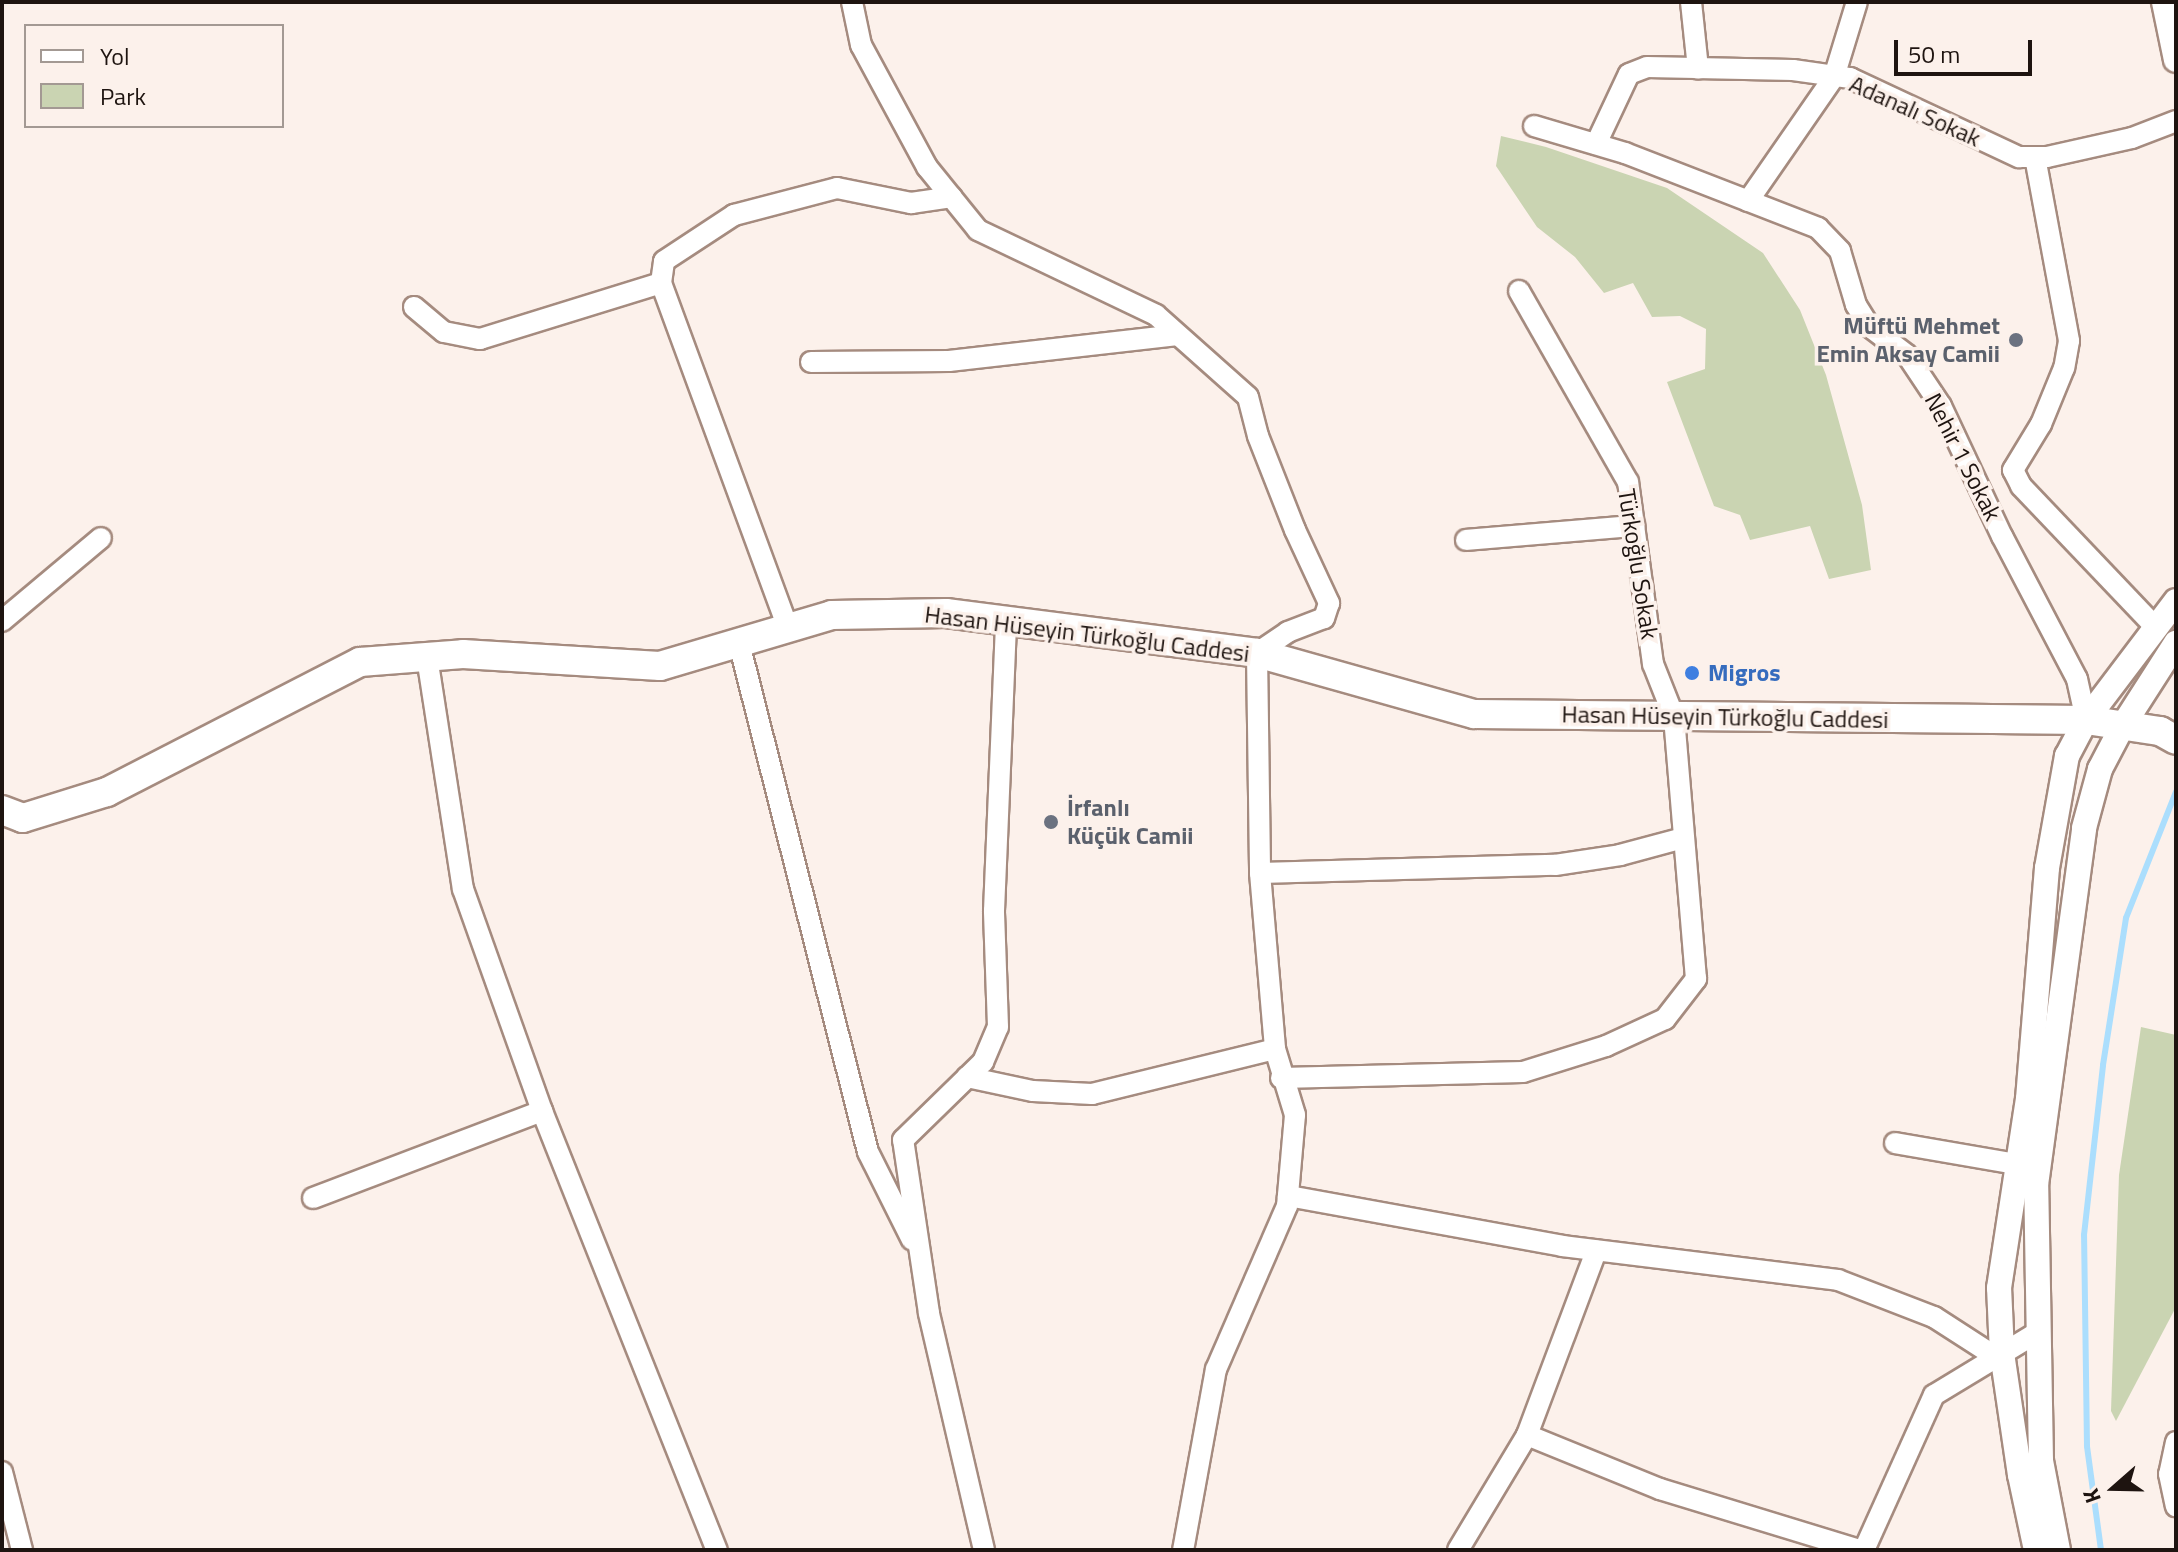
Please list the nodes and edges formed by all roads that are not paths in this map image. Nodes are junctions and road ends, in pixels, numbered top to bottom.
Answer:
1 (852, 2) edge
2 (1691, 2) edge
3 (1857, 2) edge
4 (2164, 2) edge
5 (2176, 60) edge
6 (1698, 69) junction
7 (1834, 77) junction
8 (2176, 121) edge
9 (1534, 126) dead end
10 (1596, 144) junction
11 (2035, 157) junction
12 (952, 197) junction
13 (1748, 201) junction
14 (661, 283) junction
15 (1519, 291) dead end
16 (414, 307) dead end
17 (1178, 335) junction
18 (811, 362) dead end
19 (1634, 526) junction
20 (101, 538) dead end
21 (1466, 540) dead end
22 (2176, 601) edge
23 (2, 621) edge
24 (1006, 621) junction
25 (788, 628) junction
26 (2156, 628) junction
27 (739, 643) junction
28 (2176, 643) edge
29 (1257, 653) junction
30 (427, 657) junction
31 (1674, 717) junction
32 (2086, 720) junction
33 (2122, 727) junction
34 (2168, 736) edge
35 (2, 810) edge
36 (1683, 838) junction
37 (1260, 873) junction
38 (1275, 1049) junction
39 (967, 1077) junction
40 (1281, 1078) junction
41 (542, 1111) junction
42 (1895, 1143) dead end
43 (2017, 1164) junction
44 (1288, 1196) junction
45 (313, 1198) dead end
46 (1596, 1251) junction
47 (921, 1257) junction
48 (2038, 1332) junction
49 (1999, 1355) junction
50 (1527, 1435) junction
51 (2176, 1442) edge
52 (2, 1472) edge
53 (2176, 1506) edge
54 (22, 1550) edge
55 (717, 1550) edge
56 (984, 1550) edge
57 (1183, 1550) edge
58 (1458, 1550) edge
59 (1862, 1550) edge
60 (2036, 1550) edge
61 (2058, 1550) edge

1 - 12 street
2 - 6 street
3 - 7 street
4 - 5 street
6 - 7 street, Adanalı Sokak
6 - 10 street, Adanalı Sokak
7 - 11 street, Adanalı Sokak
7 - 13 street
8 - 11 street, Adanalı Sokak
9 - 10 street, Nehir 1 Sokak
10 - 13 street, Nehir 1 Sokak
11 - 26 street
12 - 14 street
12 - 17 street
13 - 32 street, Nehir 1 Sokak
14 - 16 street
14 - 25 street
15 - 19 street, Türkoğlu Sokak
17 - 18 street
17 - 29 street
19 - 21 street
19 - 31 street, Türkoğlu Sokak
20 - 23 street
22 - 26 street
24 - 25 main road, Hasan Hüseyin Türkoğlu Caddesi
24 - 29 main road, Hasan Hüseyin Türkoğlu Caddesi
24 - 39 street
25 - 27 main road, Hasan Hüseyin Türkoğlu Caddesi
26 - 32 street
27 - 30 main road, Hasan Hüseyin Türkoğlu Caddesi
27 - 47 street
28 - 33 street
29 - 31 main road, Hasan Hüseyin Türkoğlu Caddesi
29 - 37 street
30 - 35 main road, Hasan Hüseyin Türkoğlu Caddesi
30 - 41 street
31 - 32 main road, Hasan Hüseyin Türkoğlu Caddesi
31 - 36 street, Türkoğlu Sokak
32 - 33 main road, Hasan Hüseyin Türkoğlu Caddesi
32 - 43 street
33 - 34 main road, Hasan Hüseyin Türkoğlu Caddesi
33 - 48 street
36 - 37 street
36 - 40 street, Türkoğlu Sokak
37 - 38 street
38 - 39 street
38 - 40 street
39 - 47 street
40 - 44 street
41 - 45 street
41 - 55 street
42 - 43 street
43 - 49 street
44 - 46 street
44 - 57 street
46 - 49 street
46 - 50 street
47 - 56 street
48 - 49 street
48 - 61 street
49 - 59 street
49 - 60 street
50 - 58 street
50 - 59 street
51 - 53 street
52 - 54 street

